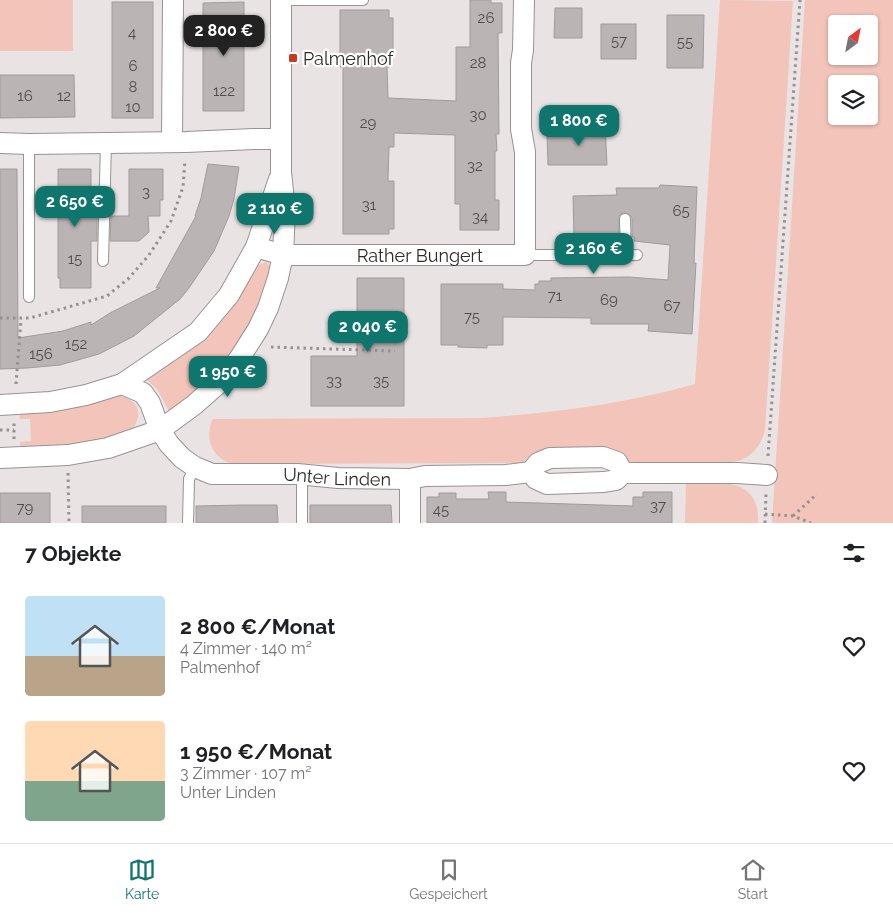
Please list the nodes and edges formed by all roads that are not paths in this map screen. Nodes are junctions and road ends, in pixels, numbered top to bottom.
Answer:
1 (173, 0) edge
2 (281, 0) edge
3 (363, 0) edge
4 (524, 0) edge
5 (281, 139) junction
6 (0, 142) edge
7 (106, 142) junction
8 (172, 142) junction
9 (29, 144) junction
10 (281, 172) junction
11 (625, 219) dead end
12 (256, 247) junction
13 (525, 255) junction
14 (626, 255) junction
15 (637, 255) dead end
16 (283, 256) junction
17 (103, 261) dead end
18 (30, 297) dead end
19 (122, 384) junction
20 (7, 405) edge
21 (160, 430) junction
22 (7, 458) edge
23 (194, 467) junction
24 (302, 475) junction
25 (767, 475) road end
26 (410, 479) junction
27 (188, 523) edge
28 (302, 523) edge
29 (410, 523) edge

1 - 8 street
2 - 3 lane
2 - 5 street
4 - 13 street
5 - 8 street
5 - 10 street
6 - 9 street
7 - 8 street
7 - 9 street
7 - 17 lane
9 - 18 lane
10 - 12 street
10 - 16 street
11 - 14 lane
12 - 16 street
12 - 19 street
13 - 14 lane, Rather Bungert
13 - 16 street, Rather Bungert
14 - 15 lane, Rather Bungert
16 - 21 street
19 - 20 street
19 - 21 street, Unter Linden
21 - 22 street
21 - 23 street, Unter Linden
23 - 24 street, Unter Linden
23 - 27 lane
24 - 26 street, Unter Linden
24 - 28 lane
25 - 26 street, Unter Linden
26 - 29 street

